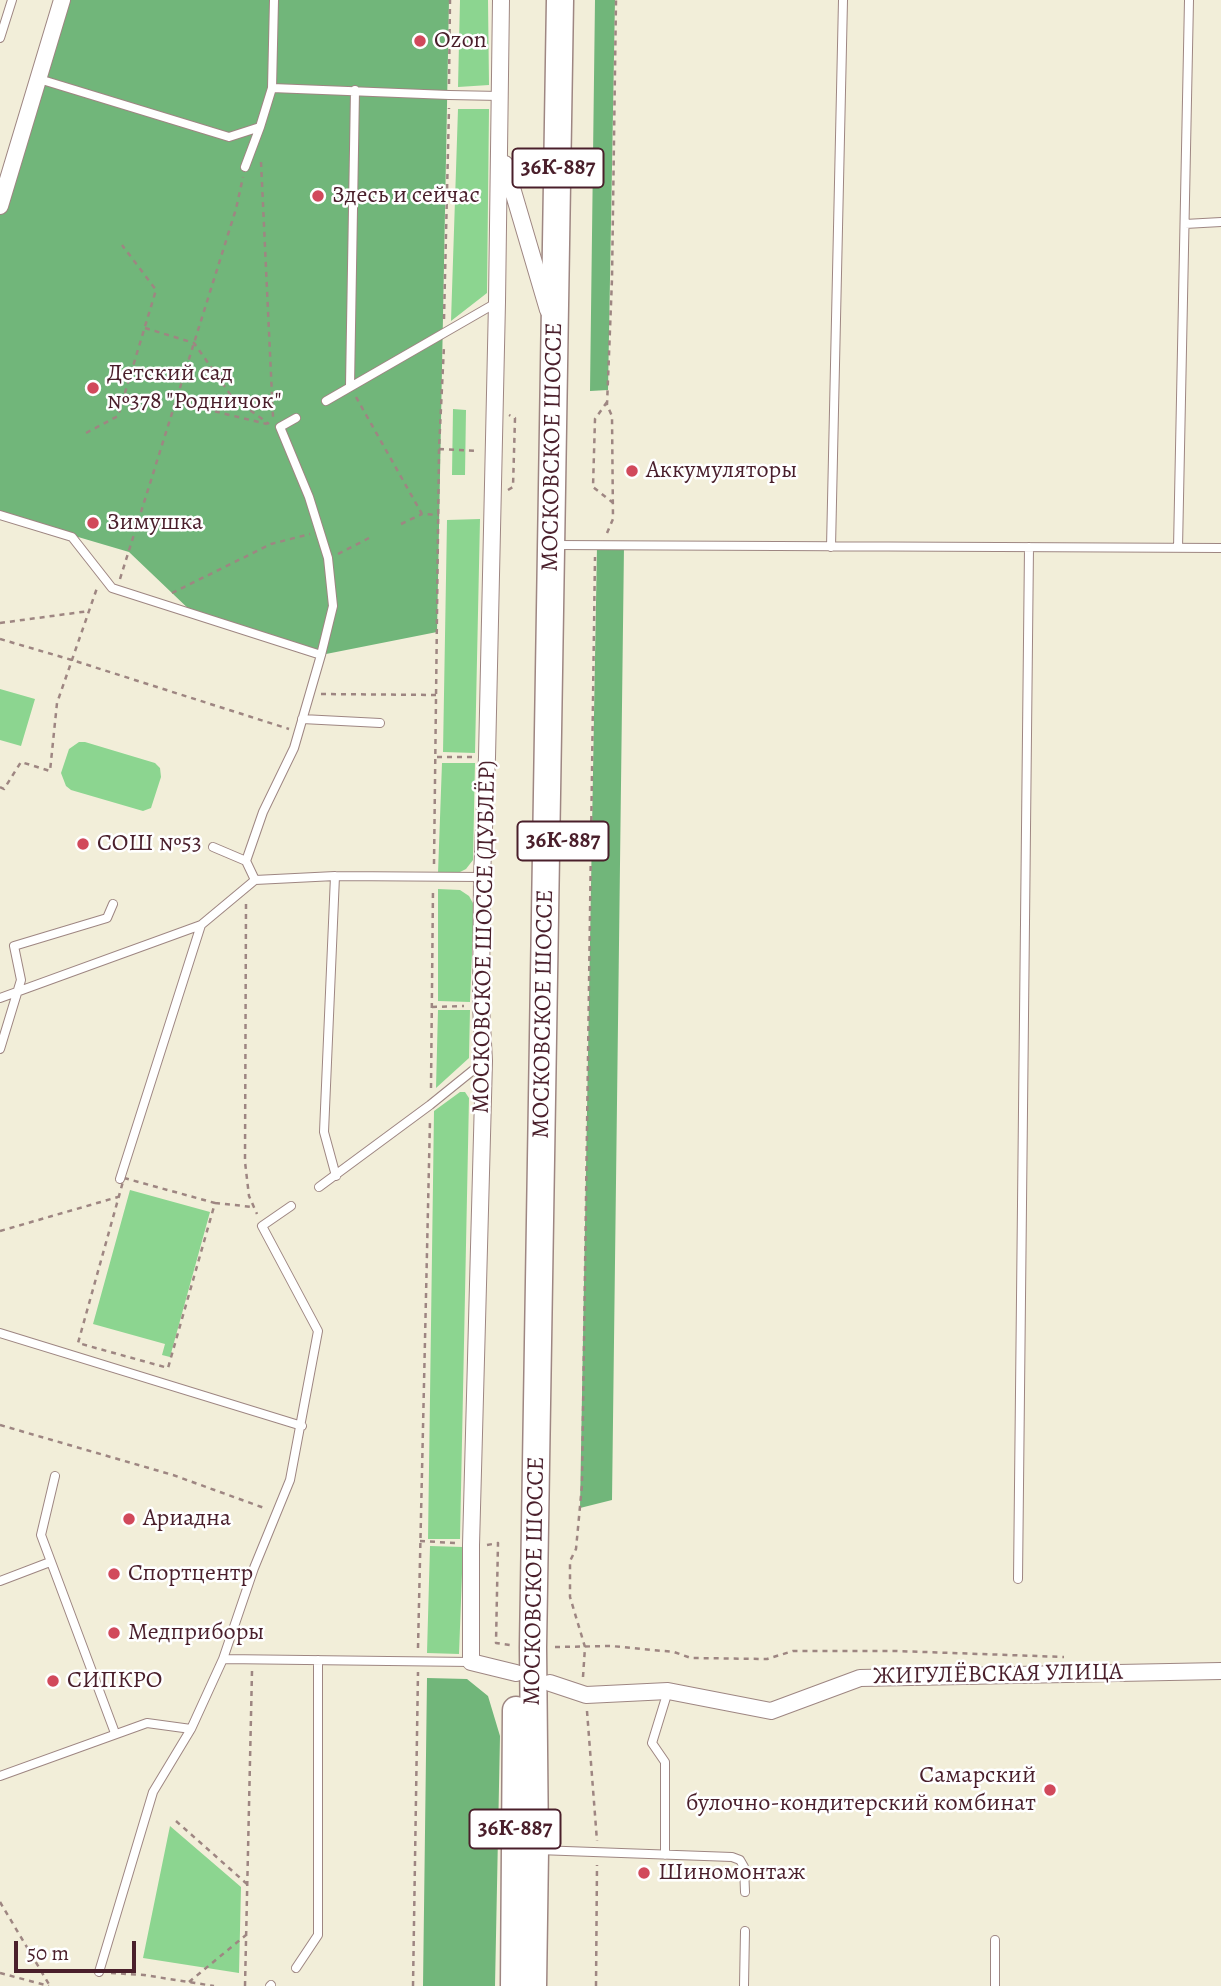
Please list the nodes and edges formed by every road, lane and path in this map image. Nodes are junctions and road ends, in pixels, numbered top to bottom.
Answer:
1 (12, 0) edge
2 (62, 0) edge
3 (274, 0) edge
4 (450, 0) edge
5 (501, 0) edge
6 (543, 0) edge
7 (560, 0) edge
8 (577, 0) edge
9 (616, 0) edge
10 (843, 0) edge
11 (1189, 0) edge
12 (0, 38) edge
13 (39, 79) junction
14 (272, 88) junction
15 (355, 90) junction
16 (449, 95) junction
17 (500, 96) junction
18 (260, 127) junction
19 (500, 148) junction
20 (245, 167) joint
21 (0, 206) edge
22 (1221, 222) edge
23 (1185, 224) junction
24 (122, 245) dead end
25 (539, 281) junction
26 (497, 302) junction
27 (145, 328) junction
28 (444, 333) junction
29 (555, 335) junction
30 (194, 343) junction
31 (350, 386) junction
32 (326, 401) dead end
33 (176, 402) junction
34 (607, 402) junction
35 (296, 418) dead end
36 (515, 418) dead end
37 (269, 425) junction
38 (86, 433) dead end
39 (439, 449) junction
40 (492, 451) junction
41 (513, 487) dead end
42 (612, 502) junction
43 (422, 514) junction
44 (0, 515) edge
45 (439, 515) junction
46 (401, 524) dead end
47 (320, 531) junction
48 (369, 538) dead end
49 (560, 545) junction
50 (597, 545) junction
51 (831, 547) junction
52 (1029, 547) junction
53 (1178, 548) junction
54 (1221, 548) edge
55 (328, 558) junction
56 (102, 575) junction
57 (117, 589) junction
58 (155, 602) junction
59 (89, 611) junction
60 (0, 623) edge
61 (0, 639) edge
62 (321, 655) junction
63 (72, 660) junction
64 (310, 694) junction
65 (437, 695) junction
66 (302, 719) junction
67 (380, 723) dead end
68 (299, 732) junction
69 (436, 757) junction
70 (487, 757) junction
71 (0, 787) edge
72 (213, 847) dead end
73 (246, 861) junction
74 (335, 876) junction
75 (434, 877) junction
76 (482, 877) junction
77 (255, 880) junction
78 (246, 887) junction
79 (113, 904) dead end
80 (201, 925) junction
81 (19, 991) junction
82 (0, 998) edge
83 (432, 1006) junction
84 (481, 1006) junction
85 (0, 1049) edge
86 (484, 1061) junction
87 (430, 1105) junction
88 (336, 1176) junction
89 (120, 1179) dead end
90 (319, 1186) dead end
91 (119, 1197) junction
92 (215, 1203) junction
93 (291, 1206) dead end
94 (254, 1207) junction
95 (262, 1226) junction
96 (0, 1231) edge
97 (0, 1334) edge
98 (0, 1425) edge
99 (302, 1426) junction
100 (55, 1476) dead end
101 (277, 1512) junction
102 (420, 1541) junction
103 (462, 1543) dead end
104 (487, 1545) dead end
105 (50, 1562) junction
106 (1018, 1579) dead end
107 (0, 1581) edge
108 (496, 1643) dead end
109 (585, 1647) junction
110 (1067, 1657) dead end
111 (223, 1659) junction
112 (252, 1659) junction
113 (318, 1660) junction
114 (418, 1662) junction
115 (471, 1662) junction
116 (1221, 1671) edge
117 (533, 1677) junction
118 (668, 1691) junction
119 (586, 1695) junction
120 (191, 1729) junction
121 (116, 1733) junction
122 (0, 1776) edge
123 (176, 1821) dead end
124 (542, 1850) junction
125 (597, 1852) junction
126 (665, 1855) junction
127 (247, 1884) junction
128 (745, 1892) dead end
129 (0, 1902) edge
130 (745, 1931) dead end
131 (246, 1935) junction
132 (995, 1940) dead end
133 (296, 1968) dead end
134 (99, 1972) joint
135 (0, 1973) edge
136 (189, 1982) junction
137 (50, 1986) edge
138 (214, 1986) edge
139 (245, 1986) edge
140 (413, 1986) edge
141 (514, 1986) edge
142 (533, 1986) edge
143 (548, 1986) edge
144 (596, 1986) edge
145 (744, 1986) edge
146 (995, 1986) edge

1 - 12 lane
2 - 13 street
3 - 14 lane
4 - 16 path
5 - 17 street, МОСКОВСКОЕ ШОССЕ (ДУБЛЁР)
6 - 25 main road, МОСКОВСКОЕ ШОССЕ / 36К-887
7 - 29 main road, МОСКОВСКОЕ ШОССЕ / 36К-887
8 - 49 main road, МОСКОВСКОЕ ШОССЕ / 36К-887
9 - 34 path
10 - 51 lane
11 - 23 lane
13 - 18 lane
13 - 21 street
14 - 15 lane
14 - 18 lane
15 - 16 lane
15 - 31 lane
16 - 17 lane
16 - 28 path
17 - 19 street, МОСКОВСКОЕ ШОССЕ (ДУБЛЁР)
18 - 20 lane
18 - 37 path
19 - 25 street, МОСКОВСКОЕ ШОССЕ (ДУБЛЁР)
19 - 26 street, МОСКОВСКОЕ ШОССЕ (ДУБЛЁР)
20 - 30 path
22 - 23 lane
23 - 53 lane
24 - 27 path
25 - 29 street, МОСКОВСКОЕ ШОССЕ (ДУБЛЁР)
25 - 117 main road, МОСКОВСКОЕ ШОССЕ / 36К-887
26 - 28 lane
26 - 40 street, МОСКОВСКОЕ ШОССЕ (ДУБЛЁР)
27 - 30 path
27 - 38 path
28 - 31 lane
28 - 39 path
29 - 49 main road, МОСКОВСКОЕ ШОССЕ / 36К-887
30 - 33 path
30 - 37 path
31 - 32 lane
31 - 43 path
33 - 37 path
33 - 57 path
34 - 42 path
34 - 42 path
35 - 47 lane
36 - 41 path
39 - 40 path
39 - 45 path
40 - 70 street, МОСКОВСКОЕ ШОССЕ (ДУБЛЁР)
42 - 50 path
43 - 45 path
43 - 46 path
44 - 56 lane
45 - 65 path
47 - 55 lane
47 - 58 path
48 - 55 path
49 - 50 lane
49 - 117 main road, МОСКОВСКОЕ ШОССЕ / 36К-887
50 - 51 lane
50 - 109 path
51 - 52 lane
52 - 53 lane
52 - 106 lane
53 - 54 lane
55 - 62 lane
56 - 57 lane
56 - 59 path
57 - 58 lane
58 - 62 lane
59 - 60 path
59 - 63 path
61 - 63 path
62 - 64 lane
63 - 68 path
63 - 71 path
64 - 65 path
64 - 66 lane
65 - 69 path
66 - 67 lane
66 - 68 lane
68 - 73 lane
69 - 70 path
69 - 75 path
70 - 76 street, МОСКОВСКОЕ ШОССЕ (ДУБЛЁР)
72 - 73 lane
73 - 77 lane
74 - 75 lane
74 - 77 lane
74 - 88 lane
75 - 76 lane
75 - 83 path
76 - 84 street, МОСКОВСКОЕ ШОССЕ (ДУБЛЁР)
77 - 78 lane
78 - 80 lane
78 - 94 path
79 - 81 lane
80 - 81 lane
80 - 89 lane
81 - 82 lane
81 - 85 lane
83 - 84 path
83 - 87 path
84 - 86 street, МОСКОВСКОЕ ШОССЕ (ДУБЛЁР)
86 - 87 lane
86 - 115 street, МОСКОВСКОЕ ШОССЕ (ДУБЛЁР)
87 - 88 lane
87 - 102 path
88 - 90 lane
91 - 92 path
91 - 92 path
91 - 96 path
92 - 94 path
93 - 95 lane
94 - 95 path
95 - 99 lane
97 - 99 lane
98 - 101 path
99 - 101 lane
100 - 105 lane
101 - 111 lane
102 - 103 path
102 - 114 path
104 - 108 path
105 - 107 lane
105 - 121 lane
109 - 110 path
109 - 119 path
111 - 112 lane
111 - 120 lane
112 - 113 lane
112 - 127 path
113 - 114 lane
113 - 133 lane
114 - 115 lane
114 - 140 path
115 - 117 street
116 - 118 street, ЖИГУЛЁВСКАЯ УЛИЦА
117 - 119 street, ЖИГУЛЁВСКАЯ УЛИЦА
117 - 124 main road, МОСКОВСКОЕ ШОССЕ / 36К-887
117 - 141 main road, МОСКОВСКОЕ ШОССЕ / 36К-887
118 - 119 street, ЖИГУЛЁВСКАЯ УЛИЦА
118 - 126 lane
119 - 125 path
120 - 121 lane
120 - 134 lane
121 - 122 lane
123 - 127 path
124 - 125 lane
124 - 142 main road, МОСКОВСКОЕ ШОССЕ / 36К-887
124 - 143 main road, МОСКОВСКОЕ ШОССЕ / 36К-887
125 - 126 lane
125 - 144 path
126 - 128 lane
127 - 131 path
129 - 137 path
130 - 145 lane
131 - 136 path
131 - 139 path
132 - 146 lane
134 - 136 path
135 - 137 path
136 - 138 path

